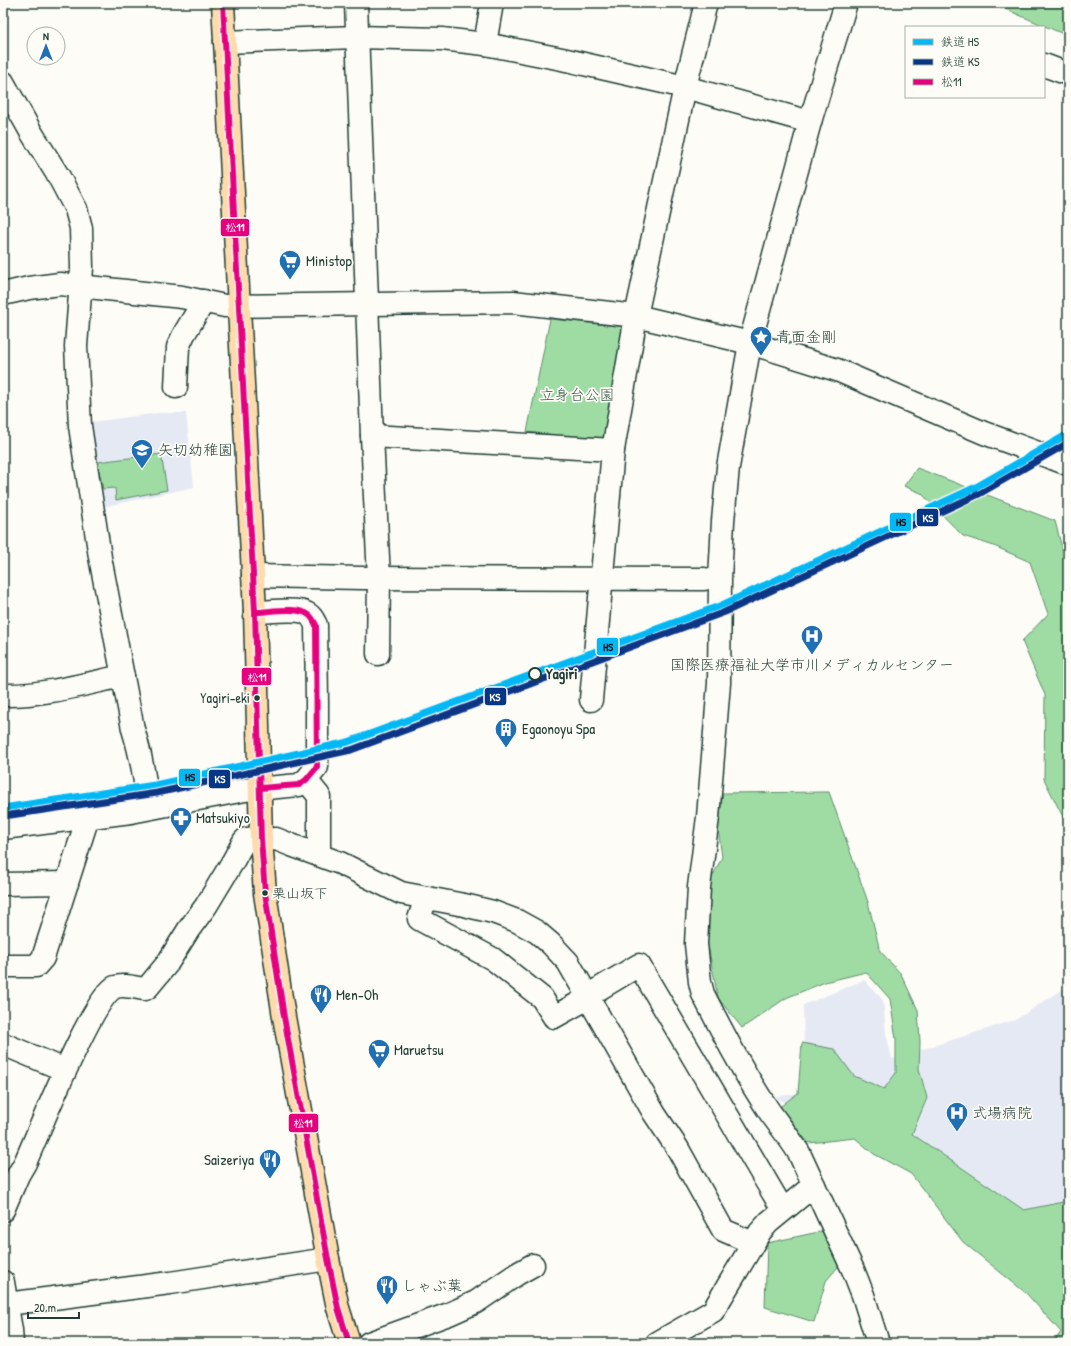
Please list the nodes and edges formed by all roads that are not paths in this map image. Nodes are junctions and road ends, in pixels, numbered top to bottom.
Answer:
1 (223, 3) edge
2 (356, 3) edge
3 (492, 3) edge
4 (706, 3) edge
5 (846, 3) edge
6 (356, 37) junction
7 (225, 42) junction
8 (485, 44) junction
9 (1045, 64) edge
10 (1068, 74) edge
11 (3, 82) edge
12 (685, 87) junction
13 (810, 122) junction
14 (80, 286) junction
15 (3, 294) edge
16 (204, 302) junction
17 (368, 304) junction
18 (238, 306) junction
19 (636, 316) junction
20 (750, 343) junction
21 (176, 387) dead end
22 (372, 436) junction
23 (613, 450) junction
24 (1068, 464) edge
25 (253, 576) junction
26 (379, 578) junction
27 (601, 579) junction
28 (704, 579) dead end
29 (255, 612) junction
30 (378, 654) dead end
31 (123, 676) junction
32 (3, 695) edge
33 (591, 700) dead end
34 (306, 780) junction
35 (260, 788) junction
36 (149, 808) junction
37 (88, 817) junction
38 (3, 828) edge
39 (261, 839) junction
40 (319, 855) junction
41 (66, 883) junction
42 (3, 884) edge
43 (426, 898) junction
44 (3, 966) edge
45 (588, 997) junction
46 (3, 1044) edge
47 (65, 1070) junction
48 (814, 1185) junction
49 (3, 1210) edge
50 (782, 1210) junction
51 (753, 1243) junction
52 (328, 1259) junction
53 (533, 1265) dead end
54 (3, 1282) edge
55 (7, 1304) junction
56 (12, 1343) edge
57 (349, 1343) edge
58 (369, 1343) edge
59 (657, 1343) edge
60 (878, 1343) edge

1 - 7 main road
2 - 6 street
3 - 8 street
4 - 12 street
5 - 13 street
6 - 7 street
6 - 8 street
6 - 17 street
7 - 18 main road
8 - 12 street
9 - 10 street
11 - 14 street
12 - 13 street
12 - 19 street
13 - 20 street
14 - 15 street
14 - 16 street
14 - 31 street
16 - 18 street
16 - 21 street
17 - 18 street
17 - 19 street
17 - 22 street
18 - 25 main road
19 - 20 street
19 - 23 street
20 - 24 street
20 - 48 street
22 - 23 street
22 - 26 street
23 - 27 street
25 - 26 street
25 - 29 main road
26 - 27 street
26 - 30 street
27 - 28 street
27 - 33 street
29 - 34 street
29 - 35 main road
31 - 32 street
31 - 36 street
34 - 35 street
34 - 40 street
35 - 36 street
35 - 39 main road
36 - 37 street
37 - 38 street
37 - 41 street
39 - 40 street
39 - 47 street
39 - 52 main road
40 - 43 street
41 - 42 street
41 - 44 street
43 - 45 street
43 - 45 street
45 - 50 street
45 - 51 street
46 - 47 street
47 - 49 street
48 - 50 street
48 - 60 street
50 - 51 street
51 - 59 street
52 - 55 street
52 - 57 main road
53 - 58 street
54 - 55 street
55 - 56 street

